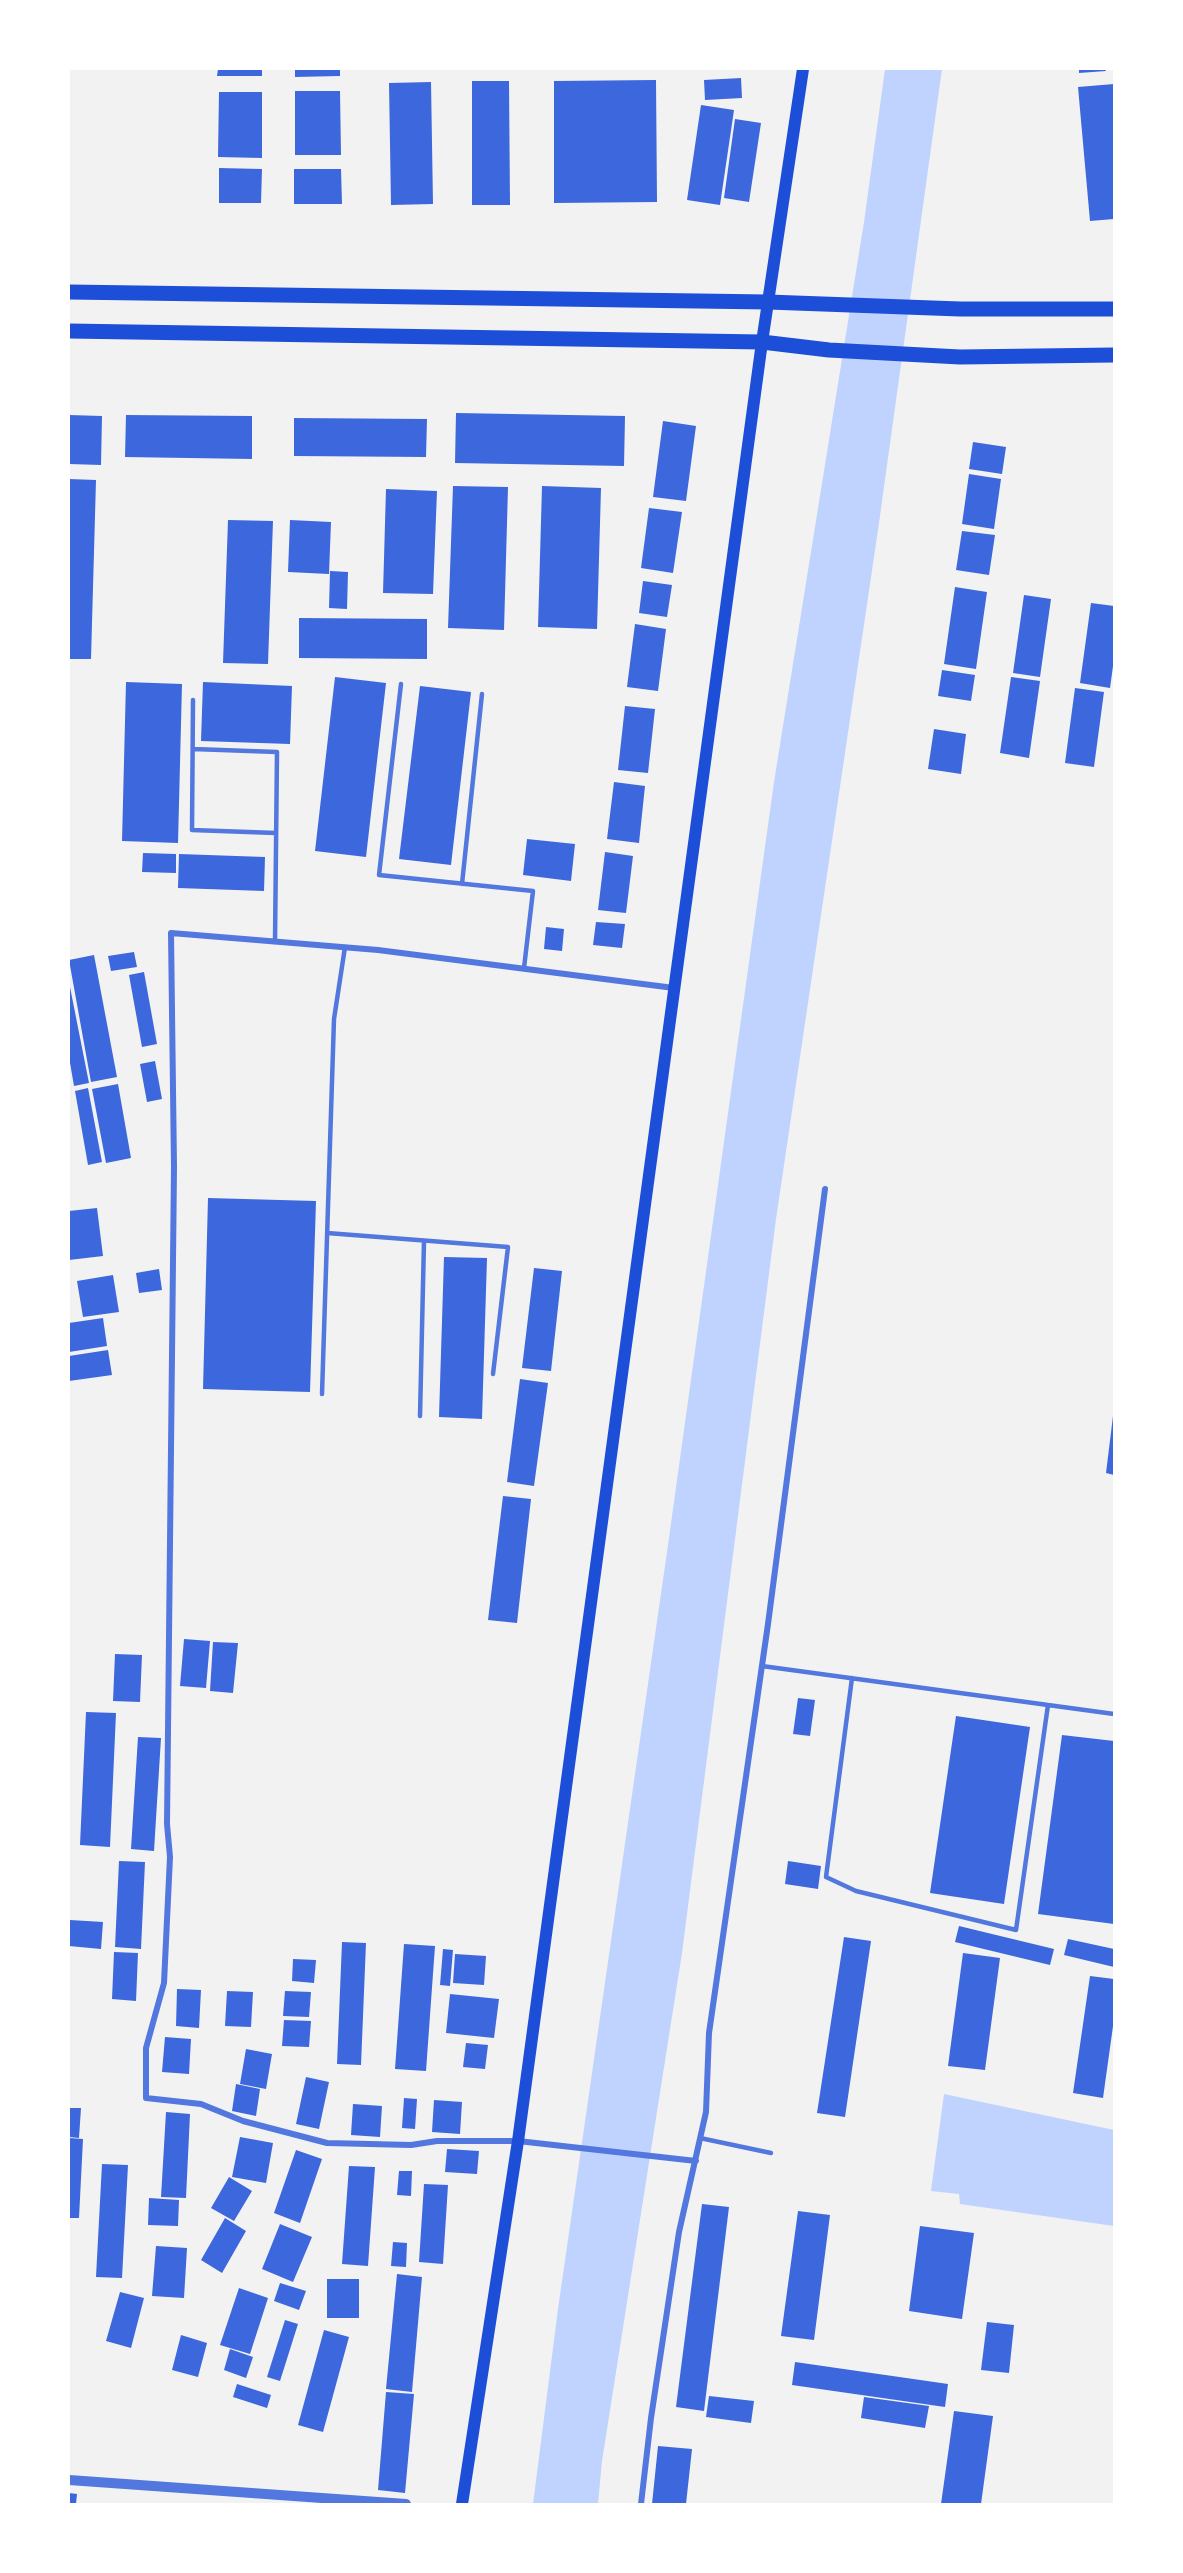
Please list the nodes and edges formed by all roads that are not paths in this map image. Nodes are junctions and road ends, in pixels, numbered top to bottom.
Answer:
1 (803, 69) edge
2 (69, 292) edge
3 (768, 302) junction
4 (1114, 309) edge
5 (69, 332) edge
6 (762, 342) junction
7 (1114, 355) edge
8 (401, 684) dead end
9 (482, 694) dead end
10 (193, 700) dead end
11 (193, 748) junction
12 (276, 833) junction
13 (462, 884) junction
14 (274, 942) junction
15 (345, 947) junction
16 (524, 968) junction
17 (674, 988) junction
18 (825, 1189) dead end
19 (327, 1233) junction
20 (424, 1240) junction
21 (493, 1374) dead end
22 (322, 1394) dead end
23 (420, 1416) dead end
24 (762, 1666) junction
25 (852, 1678) junction
26 (1048, 1705) junction
27 (1114, 1714) edge
28 (700, 2138) junction
29 (518, 2140) junction
30 (771, 2153) dead end
31 (696, 2161) junction
32 (69, 2480) edge
33 (406, 2504) edge
34 (462, 2504) edge
35 (642, 2504) edge

1 - 3 main road
2 - 3 main road
3 - 4 main road
3 - 6 main road
5 - 6 main road
6 - 7 main road
6 - 17 main road
8 - 13 lane
9 - 13 lane
10 - 11 lane
11 - 12 lane
11 - 12 lane
12 - 14 lane
13 - 16 lane
14 - 15 street
14 - 29 street
15 - 16 street
15 - 19 lane
16 - 17 street
17 - 29 main road
18 - 24 street
19 - 20 lane
19 - 22 lane
20 - 21 lane
20 - 23 lane
24 - 25 lane
24 - 28 street
25 - 26 lane
25 - 26 lane
26 - 27 lane
28 - 30 lane
28 - 31 street
29 - 31 street
29 - 34 main road
31 - 35 street
32 - 33 street

